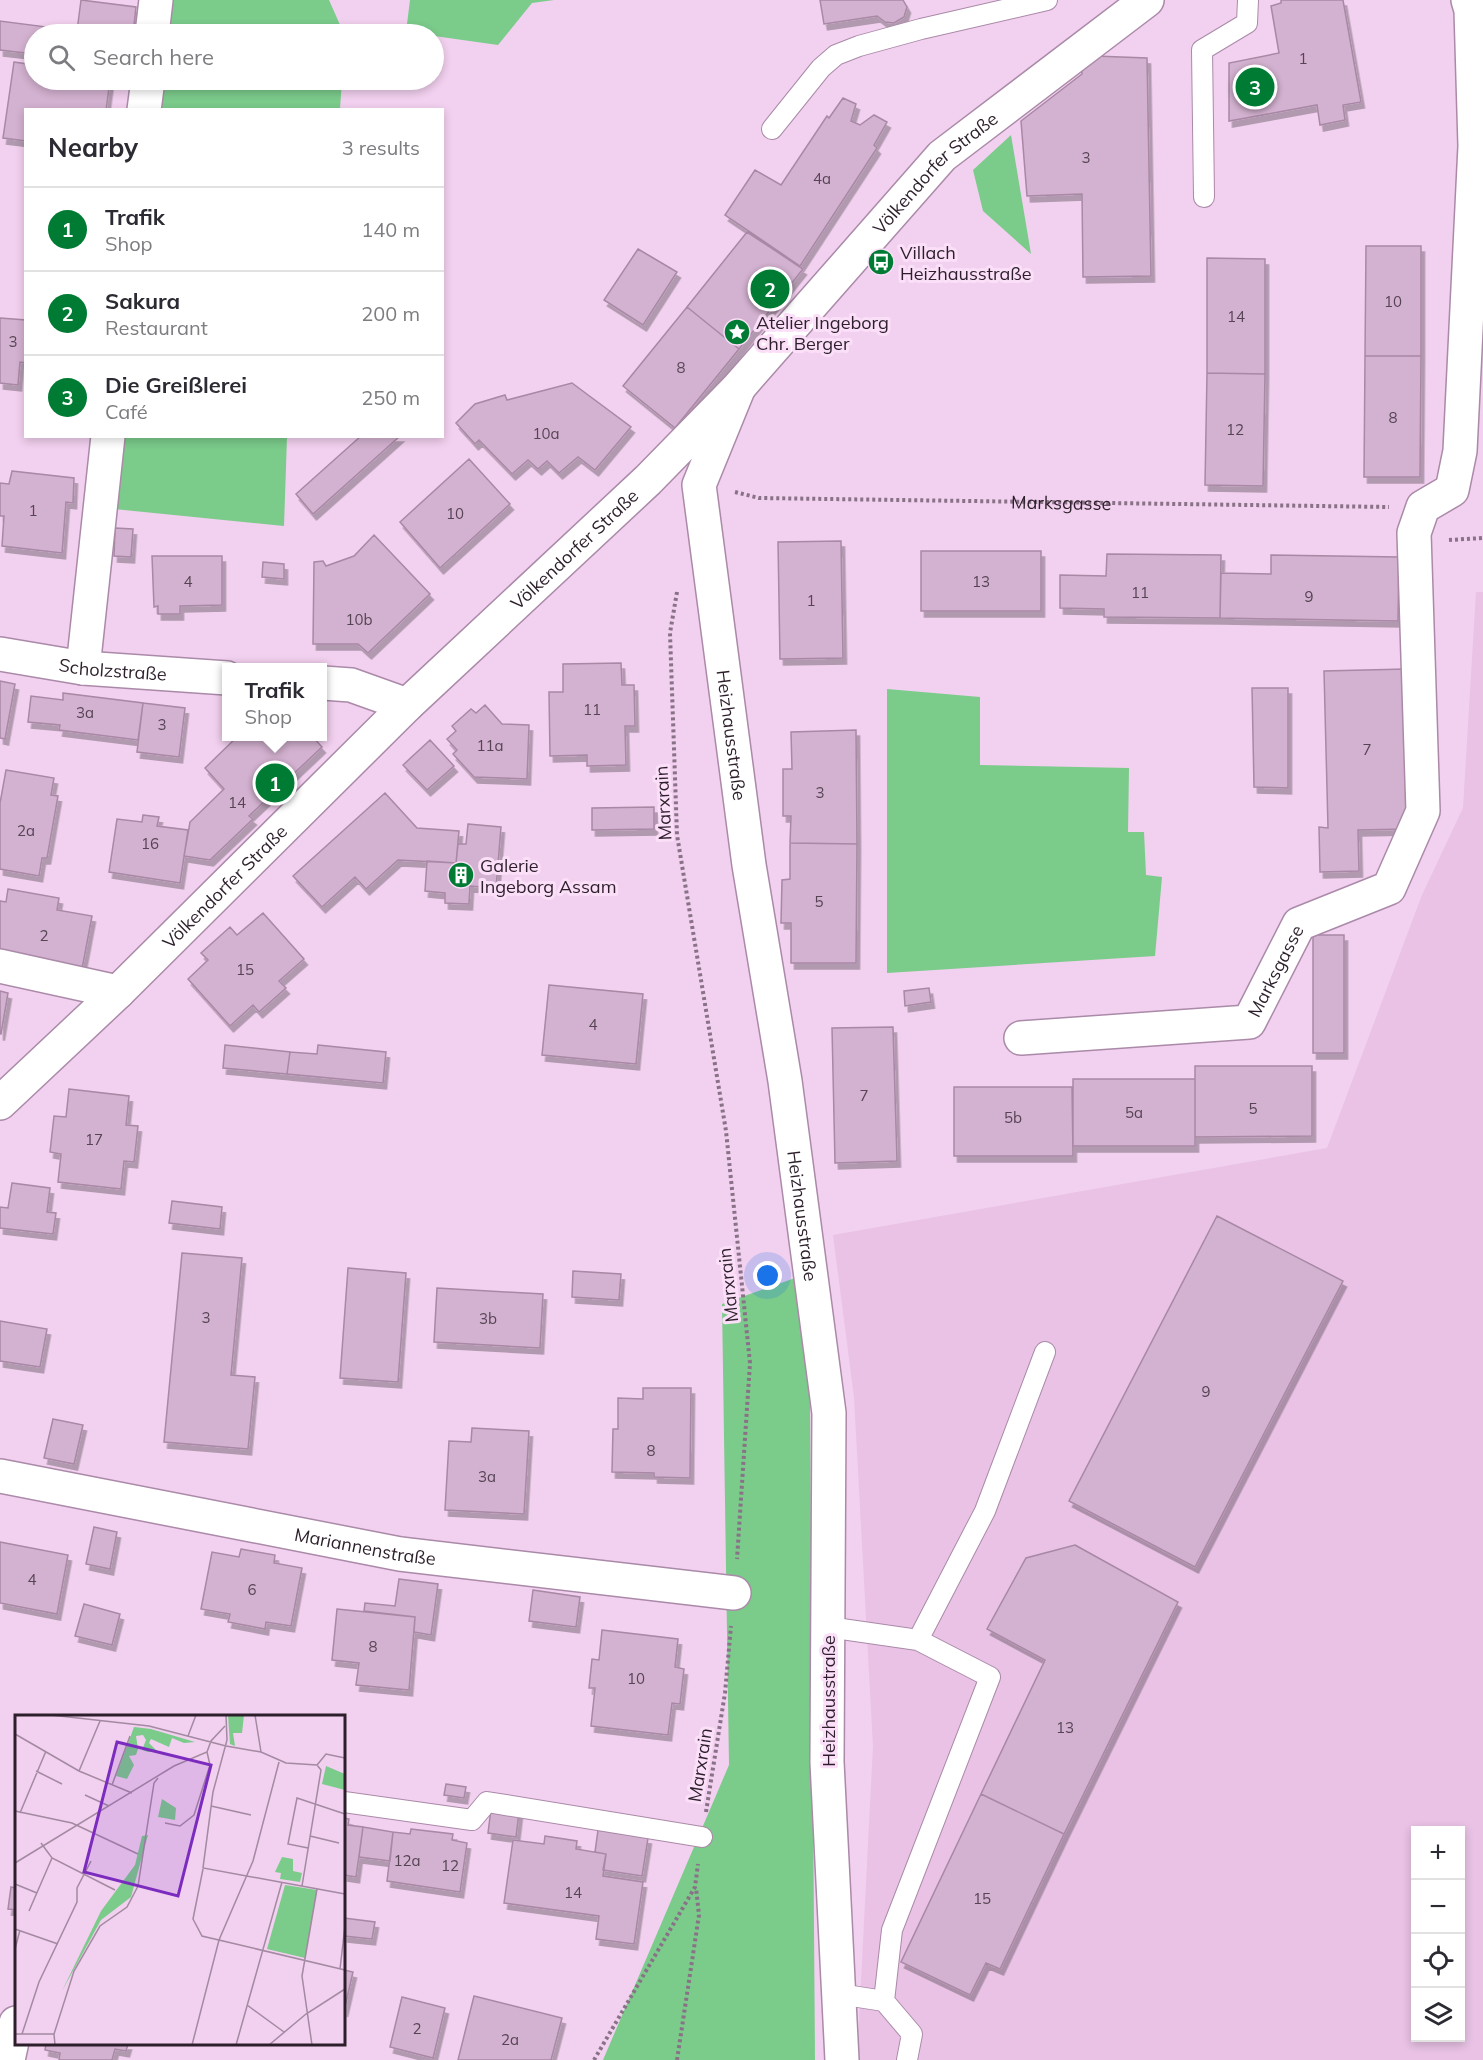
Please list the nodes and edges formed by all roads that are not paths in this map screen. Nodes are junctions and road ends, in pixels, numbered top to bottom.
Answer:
1 (156, 0) edge
2 (1047, 0) edge
3 (1147, 0) edge
4 (1248, 0) edge
5 (1468, 0) edge
6 (153, 24) edge
7 (146, 90) edge
8 (144, 108) edge
9 (772, 129) dead end
10 (1204, 197) dead end
11 (740, 387) junction
12 (108, 438) edge
13 (0, 654) edge
14 (83, 669) junction
15 (222, 678) edge
16 (327, 683) edge
17 (407, 705) junction
18 (0, 966) edge
19 (118, 992) junction
20 (1021, 1038) dead end
21 (0, 1102) edge
22 (1045, 1352) dead end
23 (0, 1476) edge
24 (734, 1593) road end
25 (828, 1627) junction
26 (918, 1640) junction
27 (345, 1802) edge
28 (702, 1837) road end
29 (839, 1994) junction
30 (884, 2001) junction
31 (15, 2028) edge
32 (8, 2060) edge
33 (842, 2060) edge
34 (907, 2060) edge

1 - 6 street
2 - 9 lane
3 - 11 street, Völkendorfer Straße
4 - 10 lane
5 - 20 street, Marksgasse
7 - 8 street
11 - 17 street, Völkendorfer Straße
11 - 25 street, Heizhausstraße
12 - 14 street
13 - 14 street, Scholzstraße
14 - 15 street, Scholzstraße
16 - 17 street
17 - 19 street, Völkendorfer Straße
18 - 19 street
19 - 21 street, Völkendorfer Straße
22 - 26 lane
23 - 24 street, Mariannenstraße
25 - 26 lane
25 - 29 street, Heizhausstraße
26 - 30 lane
27 - 28 lane
29 - 30 lane
29 - 33 street, Heizhausstraße
30 - 34 lane
31 - 32 street

